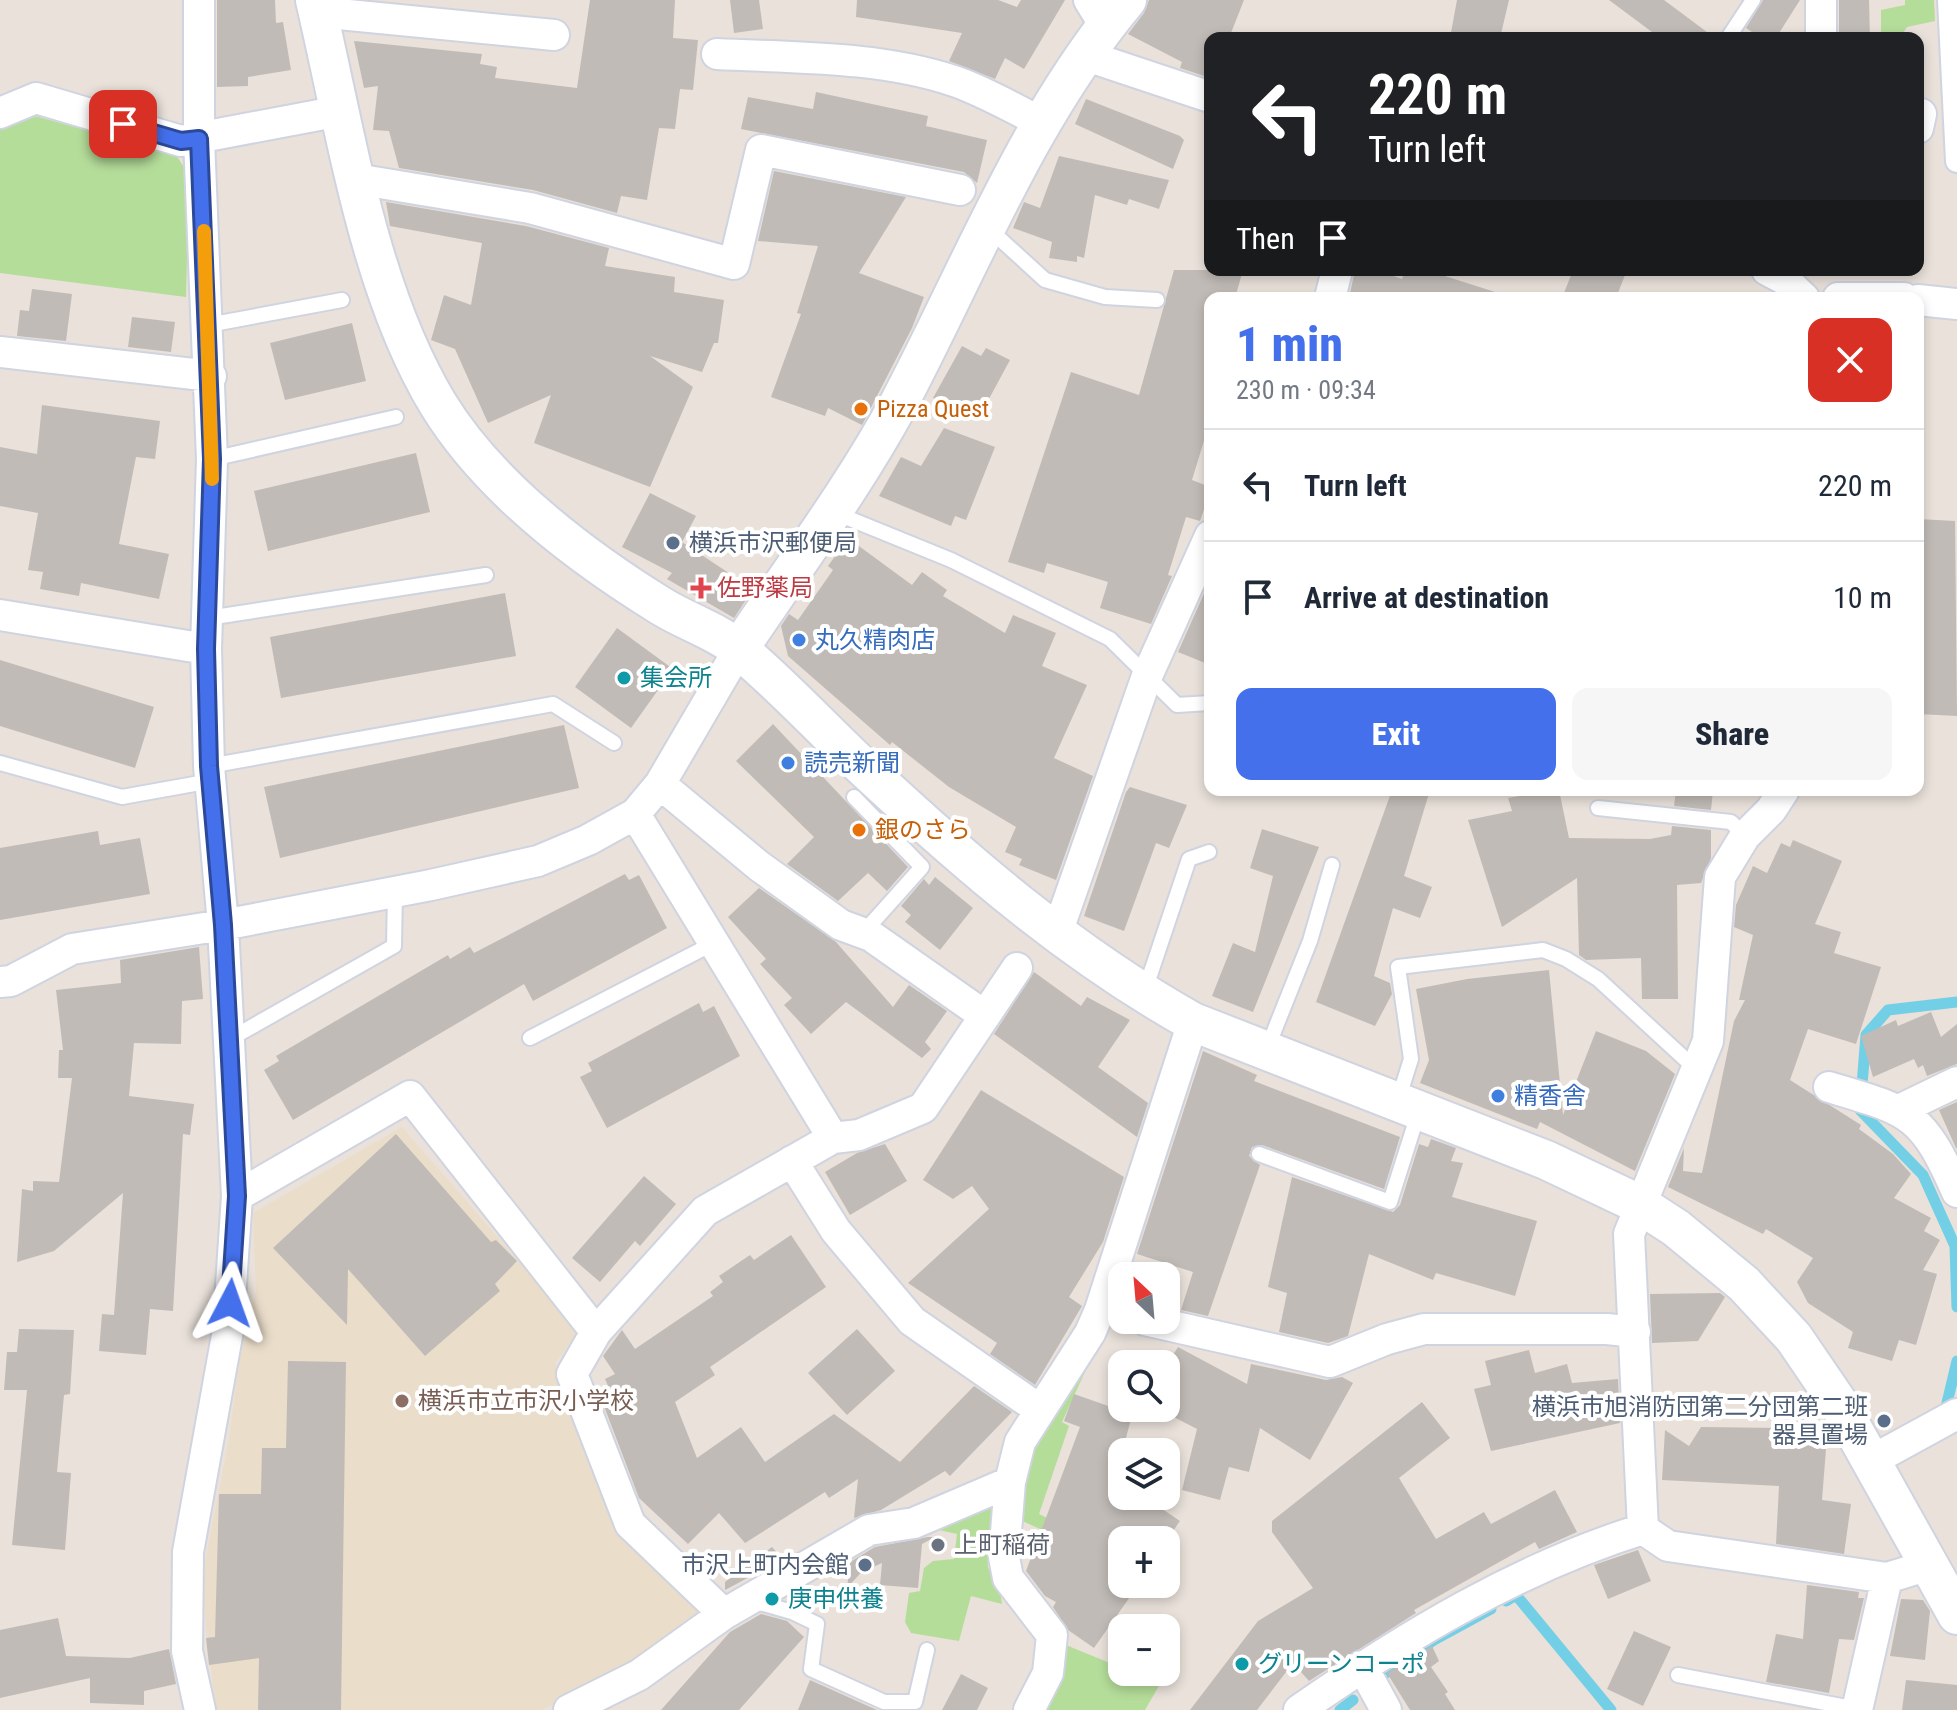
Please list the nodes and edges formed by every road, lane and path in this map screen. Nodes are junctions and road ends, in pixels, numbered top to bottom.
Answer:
1 (199, 0) edge
2 (1753, 0) edge
3 (1821, 0) edge
4 (1949, 0) edge
5 (316, 6) edge
6 (1101, 20) edge
7 (1732, 32) edge
8 (1821, 32) edge
9 (554, 35) dead end
10 (717, 54) dead end
11 (1204, 93) edge
12 (340, 111) junction
13 (0, 113) edge
14 (1043, 123) junction
15 (199, 139) junction
16 (1957, 161) edge
17 (356, 179) junction
18 (982, 203) junction
19 (1892, 288) edge
20 (1870, 292) edge
21 (342, 300) dead end
22 (1157, 300) dead end
23 (1924, 301) edge
24 (1957, 304) edge
25 (208, 325) junction
26 (0, 352) edge
27 (211, 376) junction
28 (396, 417) dead end
29 (212, 459) junction
30 (831, 511) junction
31 (1204, 549) edge
32 (486, 575) dead end
33 (0, 615) edge
34 (208, 618) junction
35 (206, 649) junction
36 (739, 649) junction
37 (1147, 676) junction
38 (1204, 703) edge
39 (614, 743) dead end
40 (0, 763) edge
41 (210, 773) junction
42 (660, 784) junction
43 (1780, 796) edge
44 (854, 797) dead end
45 (1598, 808) dead end
46 (635, 814) junction
47 (1745, 836) junction
48 (1209, 852) dead end
49 (1332, 865) dead end
50 (395, 892) junction
51 (223, 925) junction
52 (863, 933) junction
53 (1057, 933) junction
54 (714, 943) junction
55 (1017, 968) dead end
56 (0, 982) edge
57 (1144, 995) junction
58 (985, 1016) junction
59 (1193, 1022) junction
60 (530, 1038) dead end
61 (228, 1040) junction
62 (1266, 1050) junction
63 (1697, 1070) junction
64 (1957, 1082) edge
65 (1849, 1093) dead end
66 (1408, 1108) junction
67 (1901, 1109) junction
68 (833, 1138) junction
69 (1259, 1154) dead end
70 (792, 1161) junction
71 (1957, 1192) edge
72 (237, 1196) junction
73 (1639, 1204) junction
74 (1125, 1262) edge
75 (1108, 1315) edge
76 (1180, 1328) edge
77 (596, 1332) junction
78 (1635, 1332) junction
79 (1040, 1410) junction
80 (1957, 1414) edge
81 (1869, 1462) junction
82 (1010, 1482) junction
83 (1643, 1529) junction
84 (1937, 1571) edge
85 (1887, 1578) junction
86 (780, 1581) junction
87 (737, 1607) junction
88 (792, 1612) junction
89 (1957, 1615) edge
90 (927, 1650) dead end
91 (1362, 1666) junction
92 (1678, 1675) dead end
93 (913, 1706) edge
94 (1857, 1709) edge
95 (200, 1710) edge
96 (569, 1710) edge
97 (1029, 1710) edge
98 (1299, 1710) edge
99 (1386, 1710) edge

1 - 15 street
2 - 7 lane
3 - 8 street
4 - 16 street
5 - 9 street
5 - 12 street
6 - 11 street
6 - 14 street
10 - 14 street
12 - 15 street
12 - 17 street
13 - 15 street
14 - 18 street
15 - 25 street
17 - 18 street
17 - 36 street
18 - 22 lane
18 - 30 street
19 - 20 street
21 - 25 lane
23 - 24 street
25 - 27 street
26 - 27 street
27 - 29 street
28 - 29 lane
29 - 34 street
30 - 36 street
30 - 37 lane
31 - 37 street
32 - 34 lane
33 - 35 street
34 - 35 street
35 - 41 street
36 - 42 street
36 - 53 street
37 - 38 lane
37 - 53 street
39 - 41 lane
40 - 41 lane
41 - 51 street
42 - 46 street
42 - 52 street
43 - 47 street
44 - 52 lane
45 - 47 lane
46 - 50 street
46 - 54 street
47 - 63 street
48 - 57 lane
49 - 62 lane
50 - 51 street
50 - 61 lane
51 - 56 street
51 - 61 street
52 - 58 street
53 - 57 street
54 - 60 lane
54 - 68 street
55 - 58 street
57 - 59 street
58 - 68 street
59 - 62 street
59 - 74 street
61 - 72 street
62 - 66 street
63 - 66 lane
63 - 73 street
64 - 67 street
65 - 67 street
66 - 69 lane
66 - 73 street
67 - 71 street
68 - 70 street
70 - 77 street
70 - 79 street
72 - 77 street
72 - 95 street
73 - 78 street
73 - 81 street
75 - 79 street
76 - 78 street
77 - 87 street
78 - 83 street
79 - 82 street
80 - 81 street
81 - 84 street
82 - 86 street
82 - 97 street
83 - 85 street
83 - 91 street
84 - 85 street
84 - 89 street
85 - 94 street
86 - 87 street
86 - 88 lane
87 - 88 lane
87 - 96 street
88 - 93 lane
90 - 93 lane
91 - 98 street
91 - 99 street
92 - 94 lane

